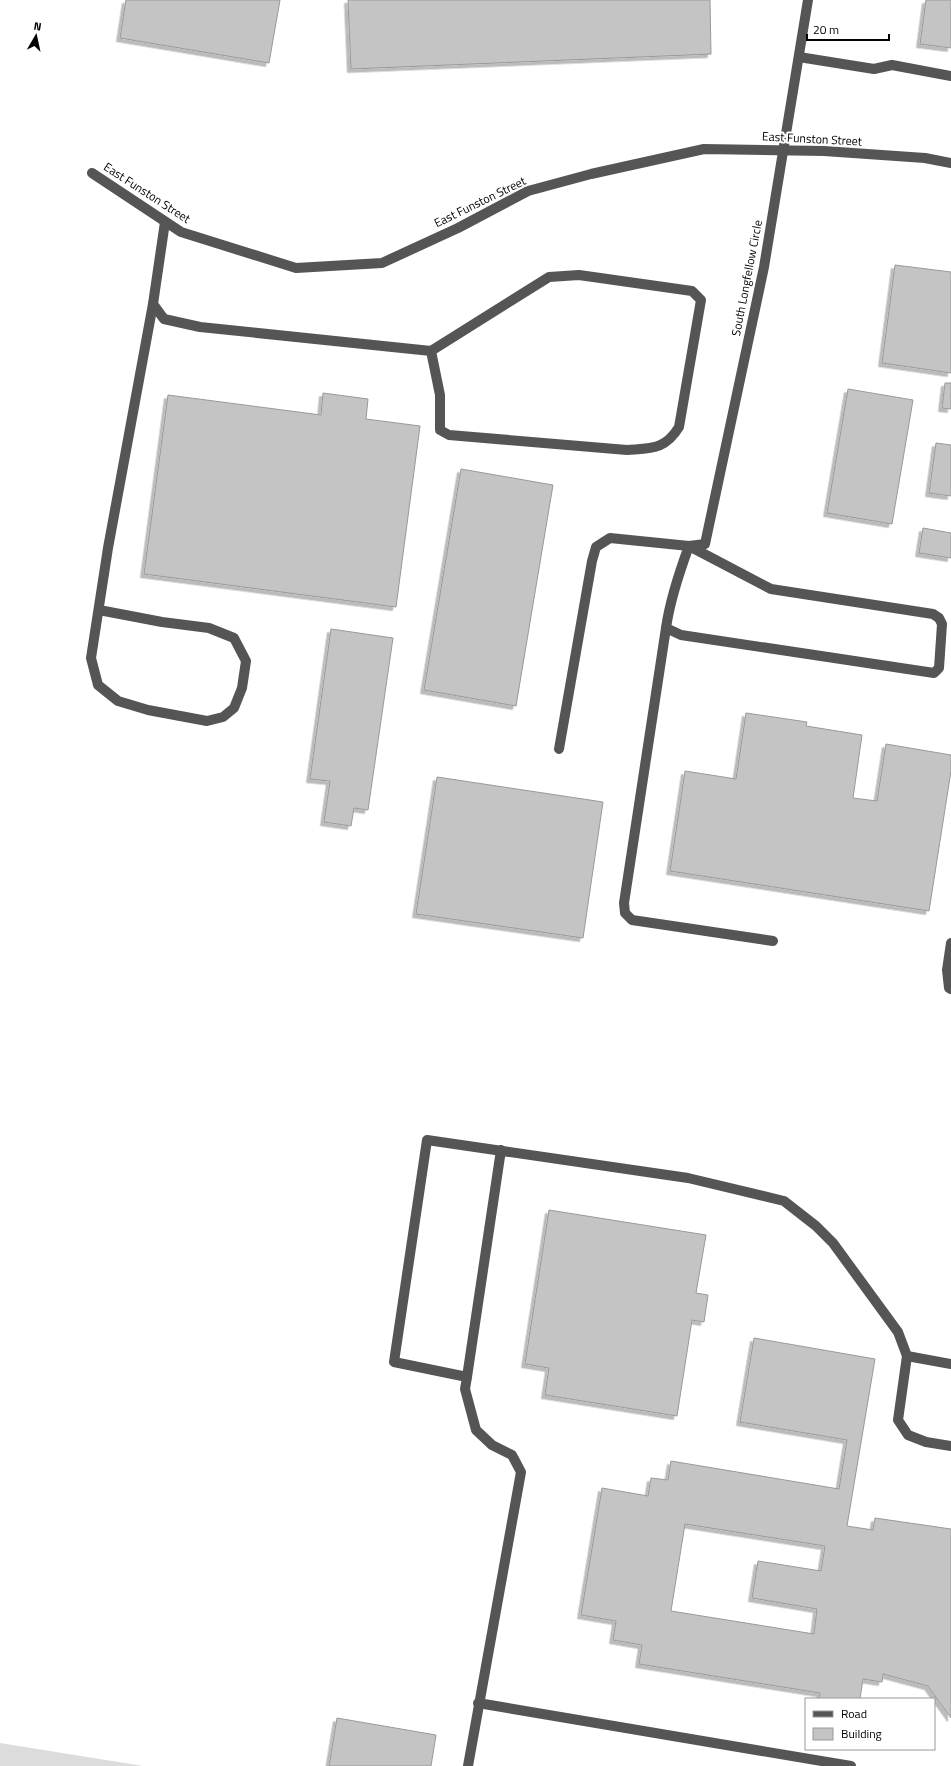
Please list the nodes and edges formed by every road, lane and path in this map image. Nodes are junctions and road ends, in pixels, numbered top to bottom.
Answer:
1 (808, 0) edge
2 (799, 57) junction
3 (951, 76) edge
4 (784, 150) junction
5 (951, 163) edge
6 (92, 173) dead end
7 (165, 222) junction
8 (153, 304) junction
9 (431, 351) junction
10 (689, 546) junction
11 (99, 610) junction
12 (666, 628) junction
13 (558, 749) dead end
14 (773, 941) dead end
15 (951, 944) edge
16 (951, 989) edge
17 (502, 1150) junction
18 (907, 1356) junction
19 (951, 1364) edge
20 (467, 1377) junction
21 (951, 1446) edge
22 (478, 1703) junction
23 (468, 1766) edge
24 (852, 1766) edge

1 - 2 street, South Longfellow Circle
2 - 3 street
2 - 4 street, South Longfellow Circle
4 - 5 street, East Funston Street
4 - 7 street, East Funston Street
4 - 10 street, South Longfellow Circle
6 - 7 street, East Funston Street
7 - 8 street
8 - 9 street
8 - 11 street
9 - 9 street
10 - 12 street
10 - 12 street
10 - 13 street
11 - 11 street
12 - 14 street
15 - 16 street
17 - 18 street
17 - 20 street
17 - 20 street
18 - 19 street
18 - 21 street
20 - 22 street
22 - 23 street
22 - 24 street

